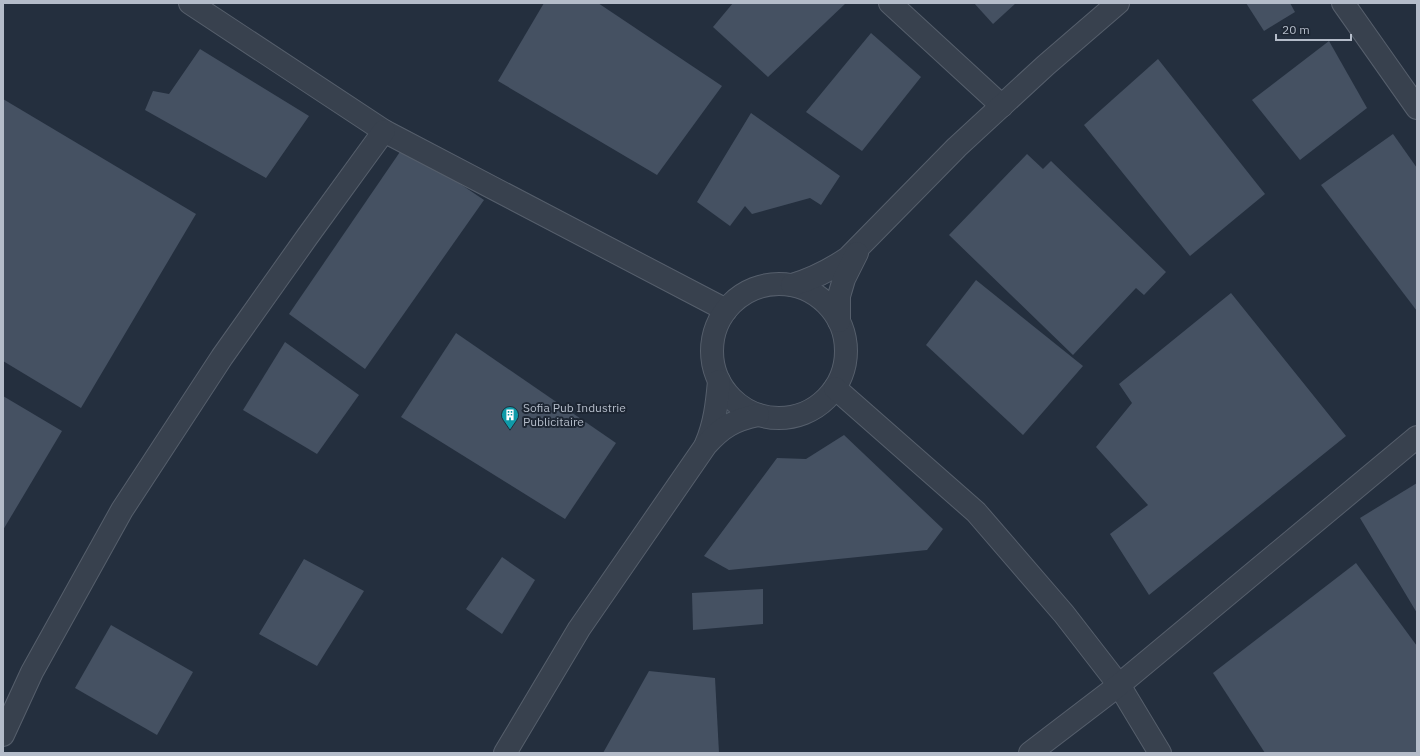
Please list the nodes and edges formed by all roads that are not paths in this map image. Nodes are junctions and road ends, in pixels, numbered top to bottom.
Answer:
1 (190, 3) edge
2 (890, 3) edge
3 (1118, 3) edge
4 (1343, 3) edge
5 (1002, 106) junction
6 (1417, 108) edge
7 (384, 131) junction
8 (863, 243) junction
9 (792, 285) junction
10 (726, 310) junction
11 (839, 321) junction
12 (718, 381) junction
13 (835, 388) junction
14 (758, 416) junction
15 (1417, 437) edge
16 (706, 445) junction
17 (1119, 685) junction
18 (3, 735) edge
19 (505, 753) edge
20 (1030, 753) edge
21 (1160, 753) edge

1 - 7 street
2 - 5 street
3 - 5 street
4 - 6 street
5 - 8 street
7 - 10 street
7 - 18 street
8 - 9 street
8 - 11 street
9 - 10 street
9 - 11 street
10 - 12 street
11 - 13 street
12 - 14 street
12 - 16 street
13 - 14 street
13 - 17 street
14 - 16 street
15 - 17 street
16 - 19 street
17 - 20 street
17 - 21 street

